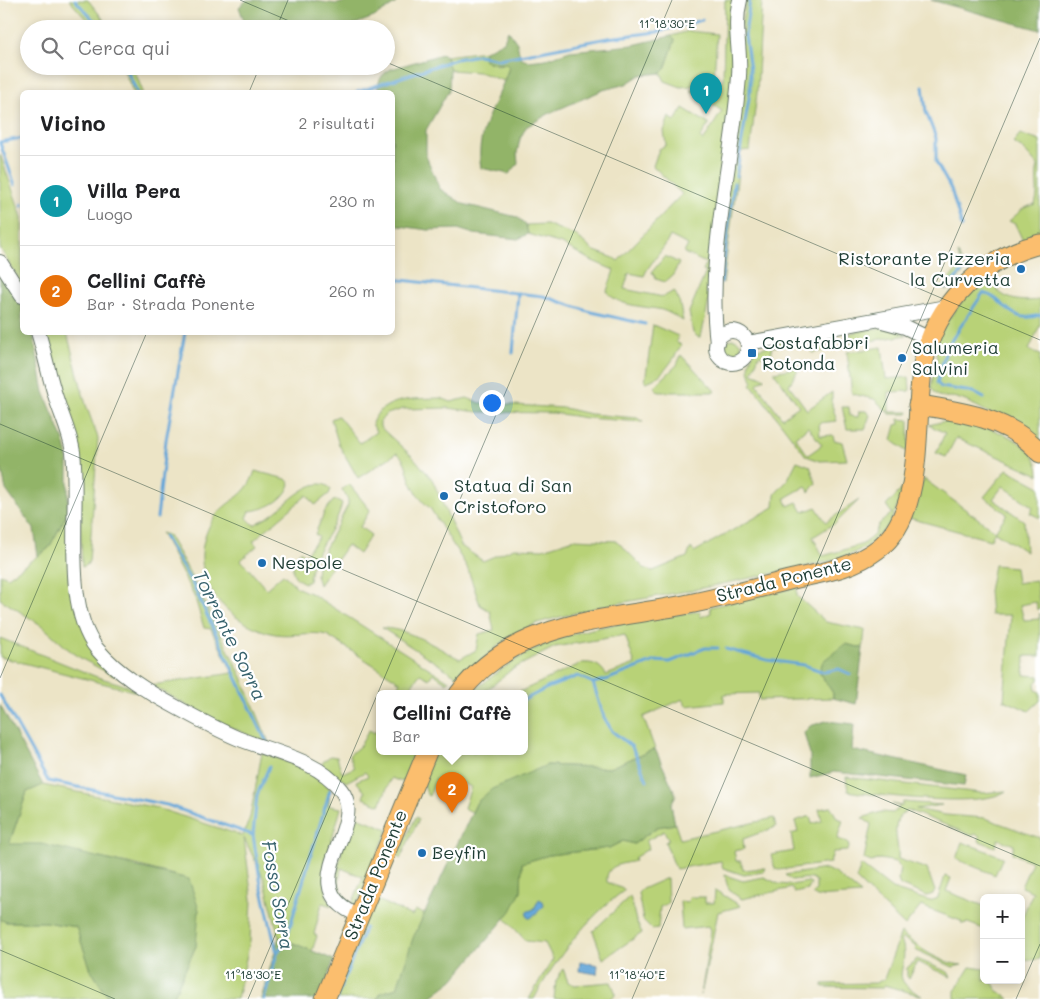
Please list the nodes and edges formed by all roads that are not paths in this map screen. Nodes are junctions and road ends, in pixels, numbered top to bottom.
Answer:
1 (740, 0) edge
2 (1040, 244) edge
3 (0, 262) edge
4 (20, 293) edge
5 (713, 297) junction
6 (946, 308) junction
7 (877, 320) junction
8 (733, 331) junction
9 (39, 335) edge
10 (930, 339) junction
11 (716, 342) junction
12 (748, 343) junction
13 (918, 405) junction
14 (1040, 453) edge
15 (463, 690) edge
16 (426, 755) edge
17 (359, 915) junction
18 (326, 999) edge

1 - 5 street
2 - 6 main road, Strada Ponente
3 - 4 street
5 - 8 street
5 - 11 street
6 - 7 street
6 - 10 main road, Strada Ponente
7 - 10 street
7 - 12 street
8 - 11 street
8 - 12 street
9 - 17 street
10 - 13 main road, Strada Ponente
11 - 12 street
13 - 14 main road
13 - 15 main road, Strada Ponente
16 - 17 main road, Strada Ponente
17 - 18 main road, Strada Ponente

